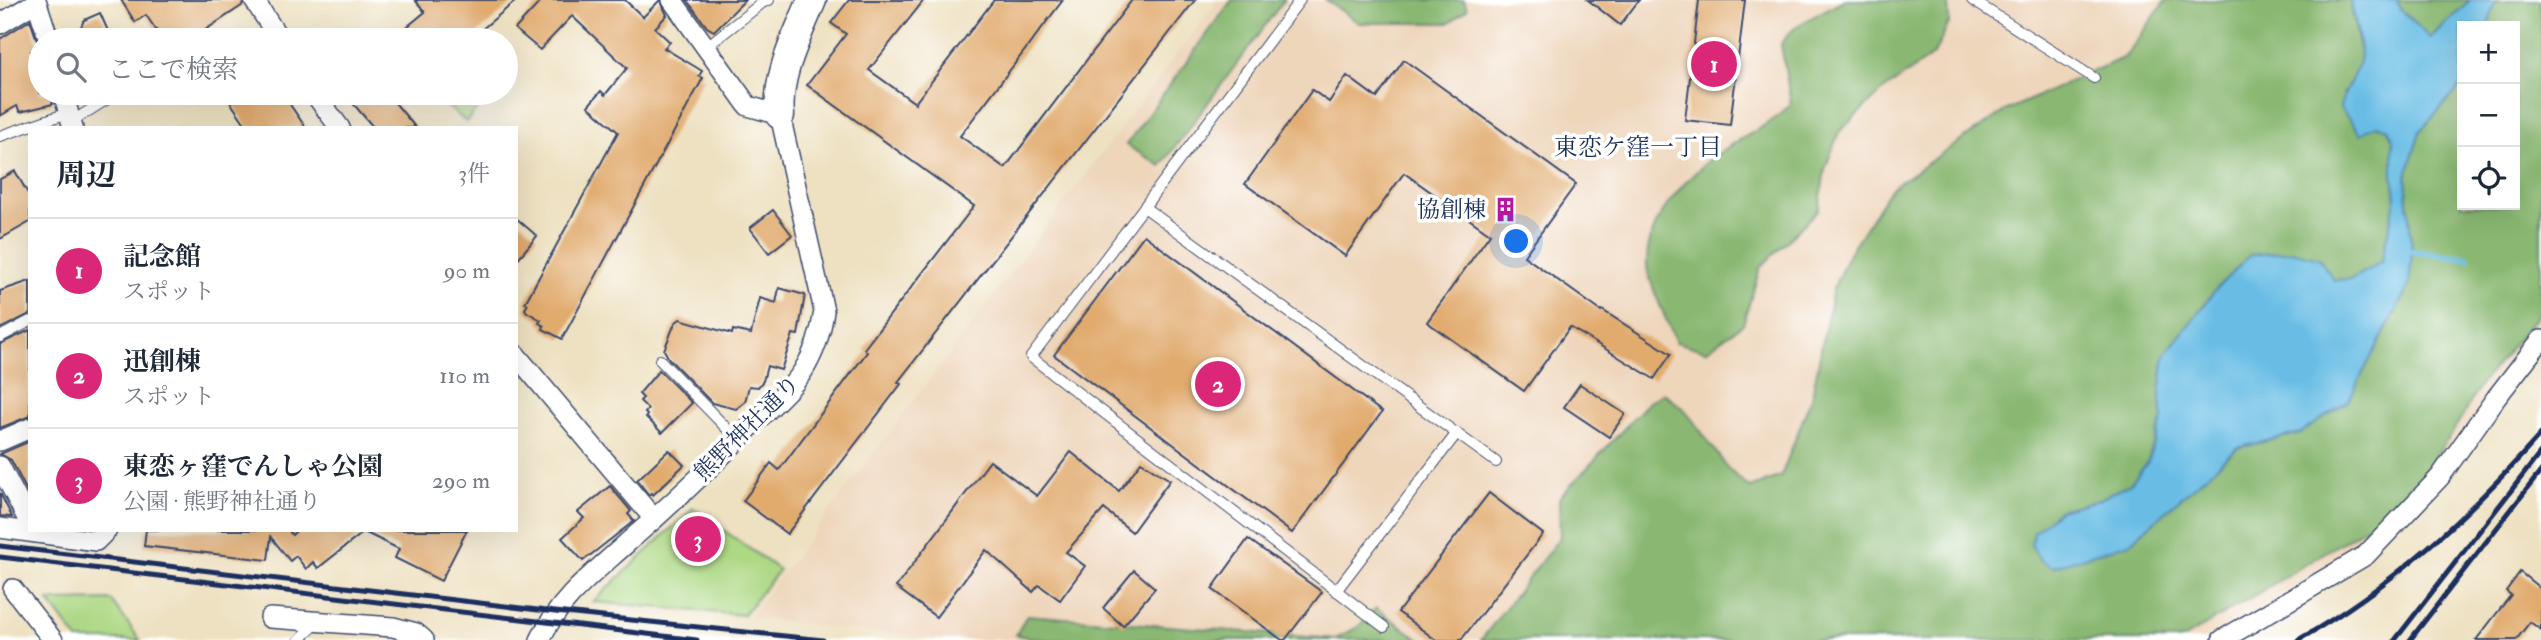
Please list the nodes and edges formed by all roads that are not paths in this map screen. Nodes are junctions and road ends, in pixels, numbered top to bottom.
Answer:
1 (254, 0) edge
2 (672, 0) edge
3 (769, 0) edge
4 (812, 0) edge
5 (1300, 0) edge
6 (1972, 0) edge
7 (36, 1) edge
8 (0, 24) edge
9 (44, 28) edge
10 (272, 28) edge
11 (706, 47) junction
12 (2094, 78) dead end
13 (97, 105) edge
14 (323, 105) edge
15 (780, 115) junction
16 (71, 121) edge
17 (47, 126) edge
18 (339, 126) edge
19 (28, 130) edge
20 (0, 136) edge
21 (1144, 207) junction
22 (28, 322) edge
23 (0, 337) edge
24 (2541, 340) edge
25 (518, 357) edge
26 (660, 360) dead end
27 (28, 429) edge
28 (1457, 433) junction
29 (738, 440) junction
30 (0, 442) edge
31 (1496, 462) dead end
32 (0, 466) edge
33 (654, 519) junction
34 (28, 521) edge
35 (0, 528) edge
36 (28, 529) edge
37 (48, 532) edge
38 (105, 532) edge
39 (13, 589) dead end
40 (1336, 591) junction
41 (270, 618) dead end
42 (320, 620) junction
43 (1384, 627) dead end
44 (52, 640) edge
45 (299, 640) edge
46 (424, 640) edge
47 (540, 640) edge
48 (2222, 640) edge

1 - 10 street
2 - 11 street
3 - 11 lane
4 - 15 main road, 熊野神社通り
5 - 21 lane
6 - 12 lane
7 - 8 street
7 - 9 street
11 - 15 street
13 - 16 lane
14 - 18 street
15 - 29 street, 熊野神社通り
16 - 17 lane
19 - 20 lane
21 - 28 lane
21 - 40 lane
22 - 23 lane
24 - 48 street
25 - 33 street
26 - 29 lane
27 - 30 street
28 - 31 lane
28 - 40 lane
29 - 33 street, 熊野神社通り
32 - 34 street
33 - 47 street, 熊野神社通り
35 - 36 street
37 - 38 street
39 - 44 street
40 - 43 lane
41 - 42 street
42 - 45 lane
42 - 46 street

